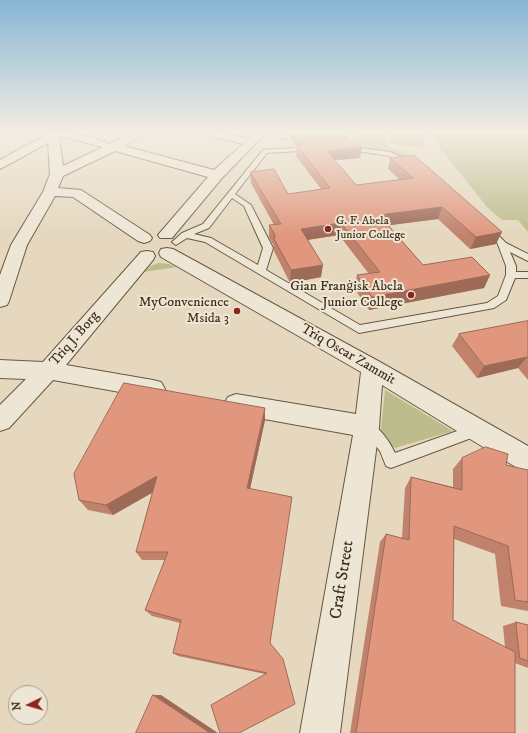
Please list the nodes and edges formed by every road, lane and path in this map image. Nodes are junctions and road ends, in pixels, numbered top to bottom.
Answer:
1 (57, 167) edge
2 (72, 167) edge
3 (189, 167) edge
4 (225, 167) edge
5 (253, 167) edge
6 (57, 174) junction
7 (217, 175) junction
8 (50, 192) junction
9 (231, 194) junction
10 (477, 221) edge
11 (164, 243) junction
12 (502, 244) junction
13 (528, 258) edge
14 (261, 271) junction
15 (511, 275) junction
16 (528, 276) edge
17 (0, 301) edge
18 (372, 368) junction
19 (0, 369) edge
20 (48, 371) junction
21 (172, 393) edge
22 (219, 401) edge
23 (0, 421) edge
24 (367, 427) junction
25 (477, 430) junction
26 (528, 460) edge
27 (320, 733) edge

1 - 6 street
2 - 6 street
3 - 7 street
4 - 7 street, Triq J. Borg
5 - 9 lane
6 - 8 street
7 - 11 street, Triq J. Borg
8 - 11 street, Triq Oscar Zammit
8 - 17 street
9 - 11 lane
9 - 14 lane
10 - 12 lane
11 - 14 lane
11 - 18 street, Triq Oscar Zammit
11 - 20 street, Triq J. Borg
12 - 13 lane
12 - 15 lane
14 - 15 lane
15 - 16 lane
18 - 24 street, Craft Street
18 - 25 street, Triq Oscar Zammit
19 - 20 street
20 - 21 street
20 - 23 street, Triq J. Borg
22 - 24 street
24 - 25 lane
24 - 27 street, Craft Street
25 - 26 street, Triq Oscar Zammit

